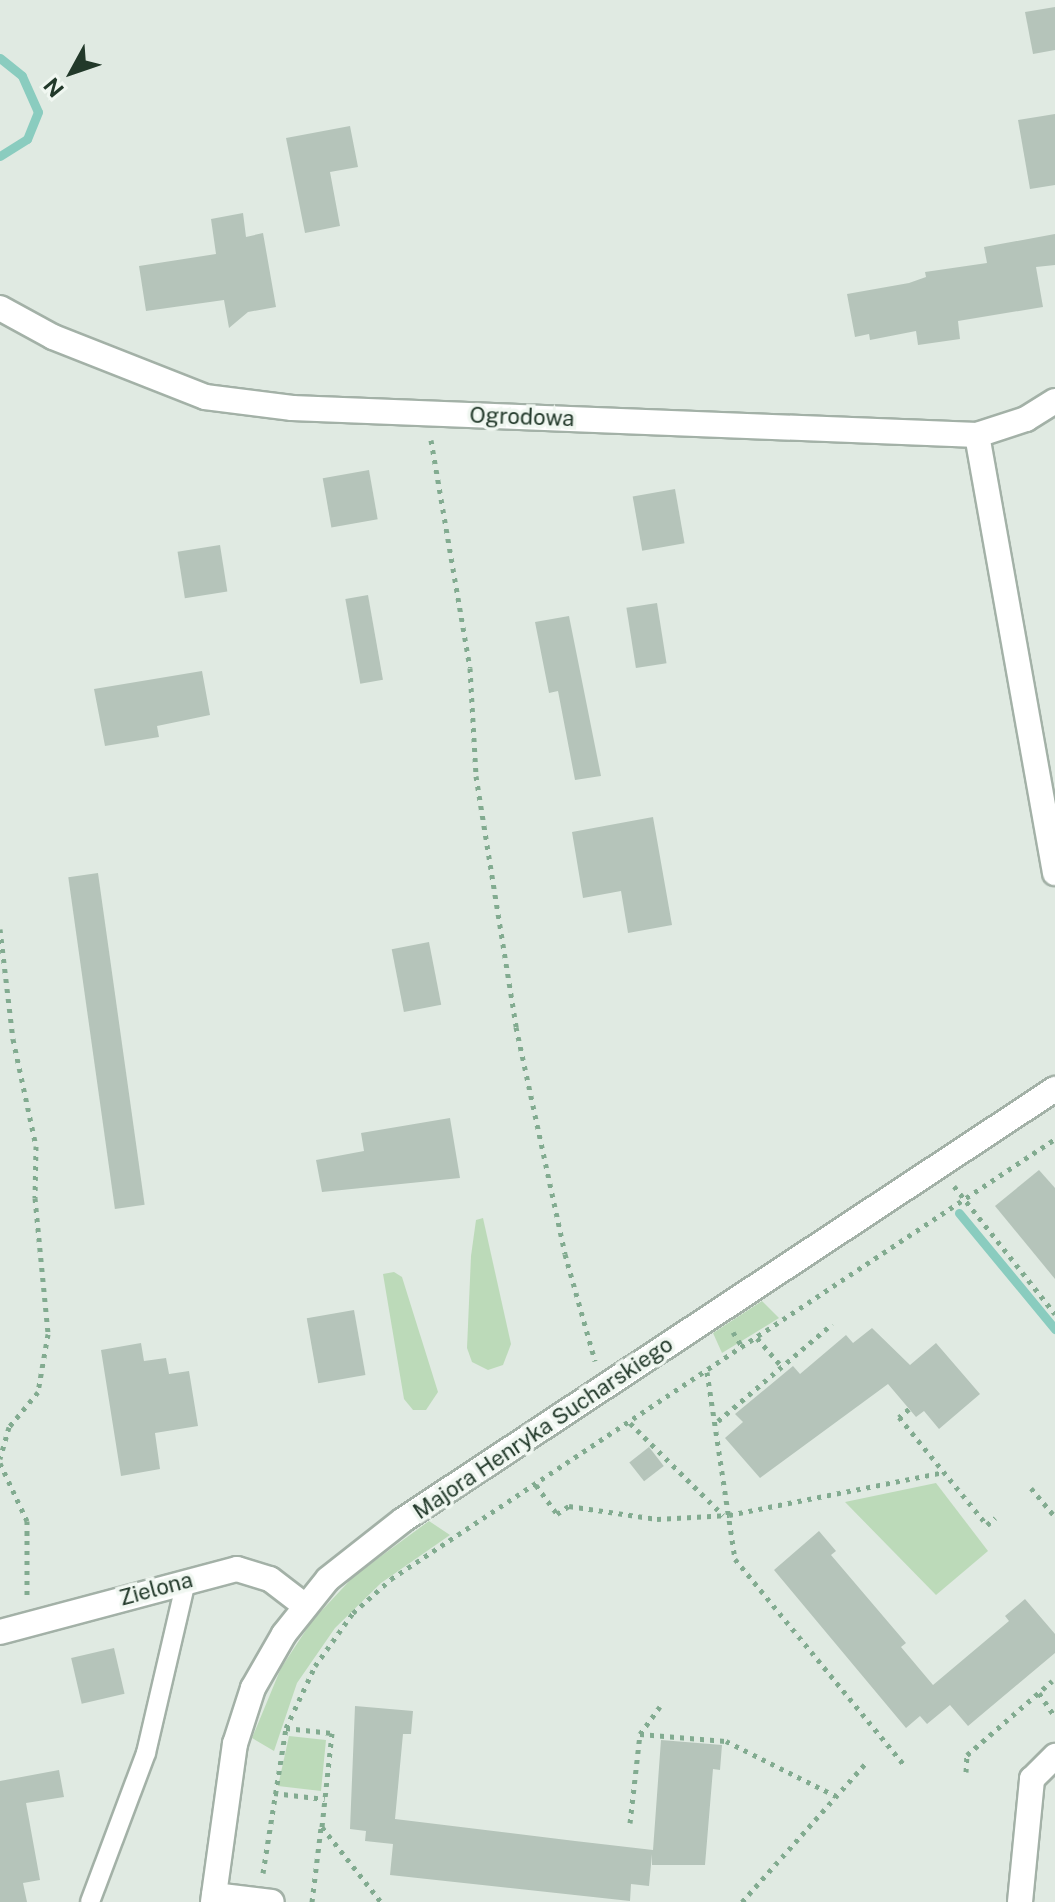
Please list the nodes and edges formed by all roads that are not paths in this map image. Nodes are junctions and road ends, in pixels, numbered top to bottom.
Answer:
1 (0, 308) edge
2 (1055, 401) edge
3 (977, 435) junction
4 (1055, 873) edge
5 (1055, 1089) edge
6 (186, 1581) junction
7 (305, 1606) junction
8 (0, 1632) edge
9 (1055, 1756) edge
10 (214, 1899) edge
11 (266, 1901) edge
12 (90, 1902) edge
13 (1020, 1902) edge

1 - 3 street, Ogrodowa
2 - 3 street, Ogrodowa
3 - 4 street
5 - 7 street, Majora Henryka Sucharskiego
6 - 7 street, Zielona
6 - 8 street, Zielona
6 - 12 lane
7 - 10 street, Majora Henryka Sucharskiego
9 - 13 street
10 - 11 street

